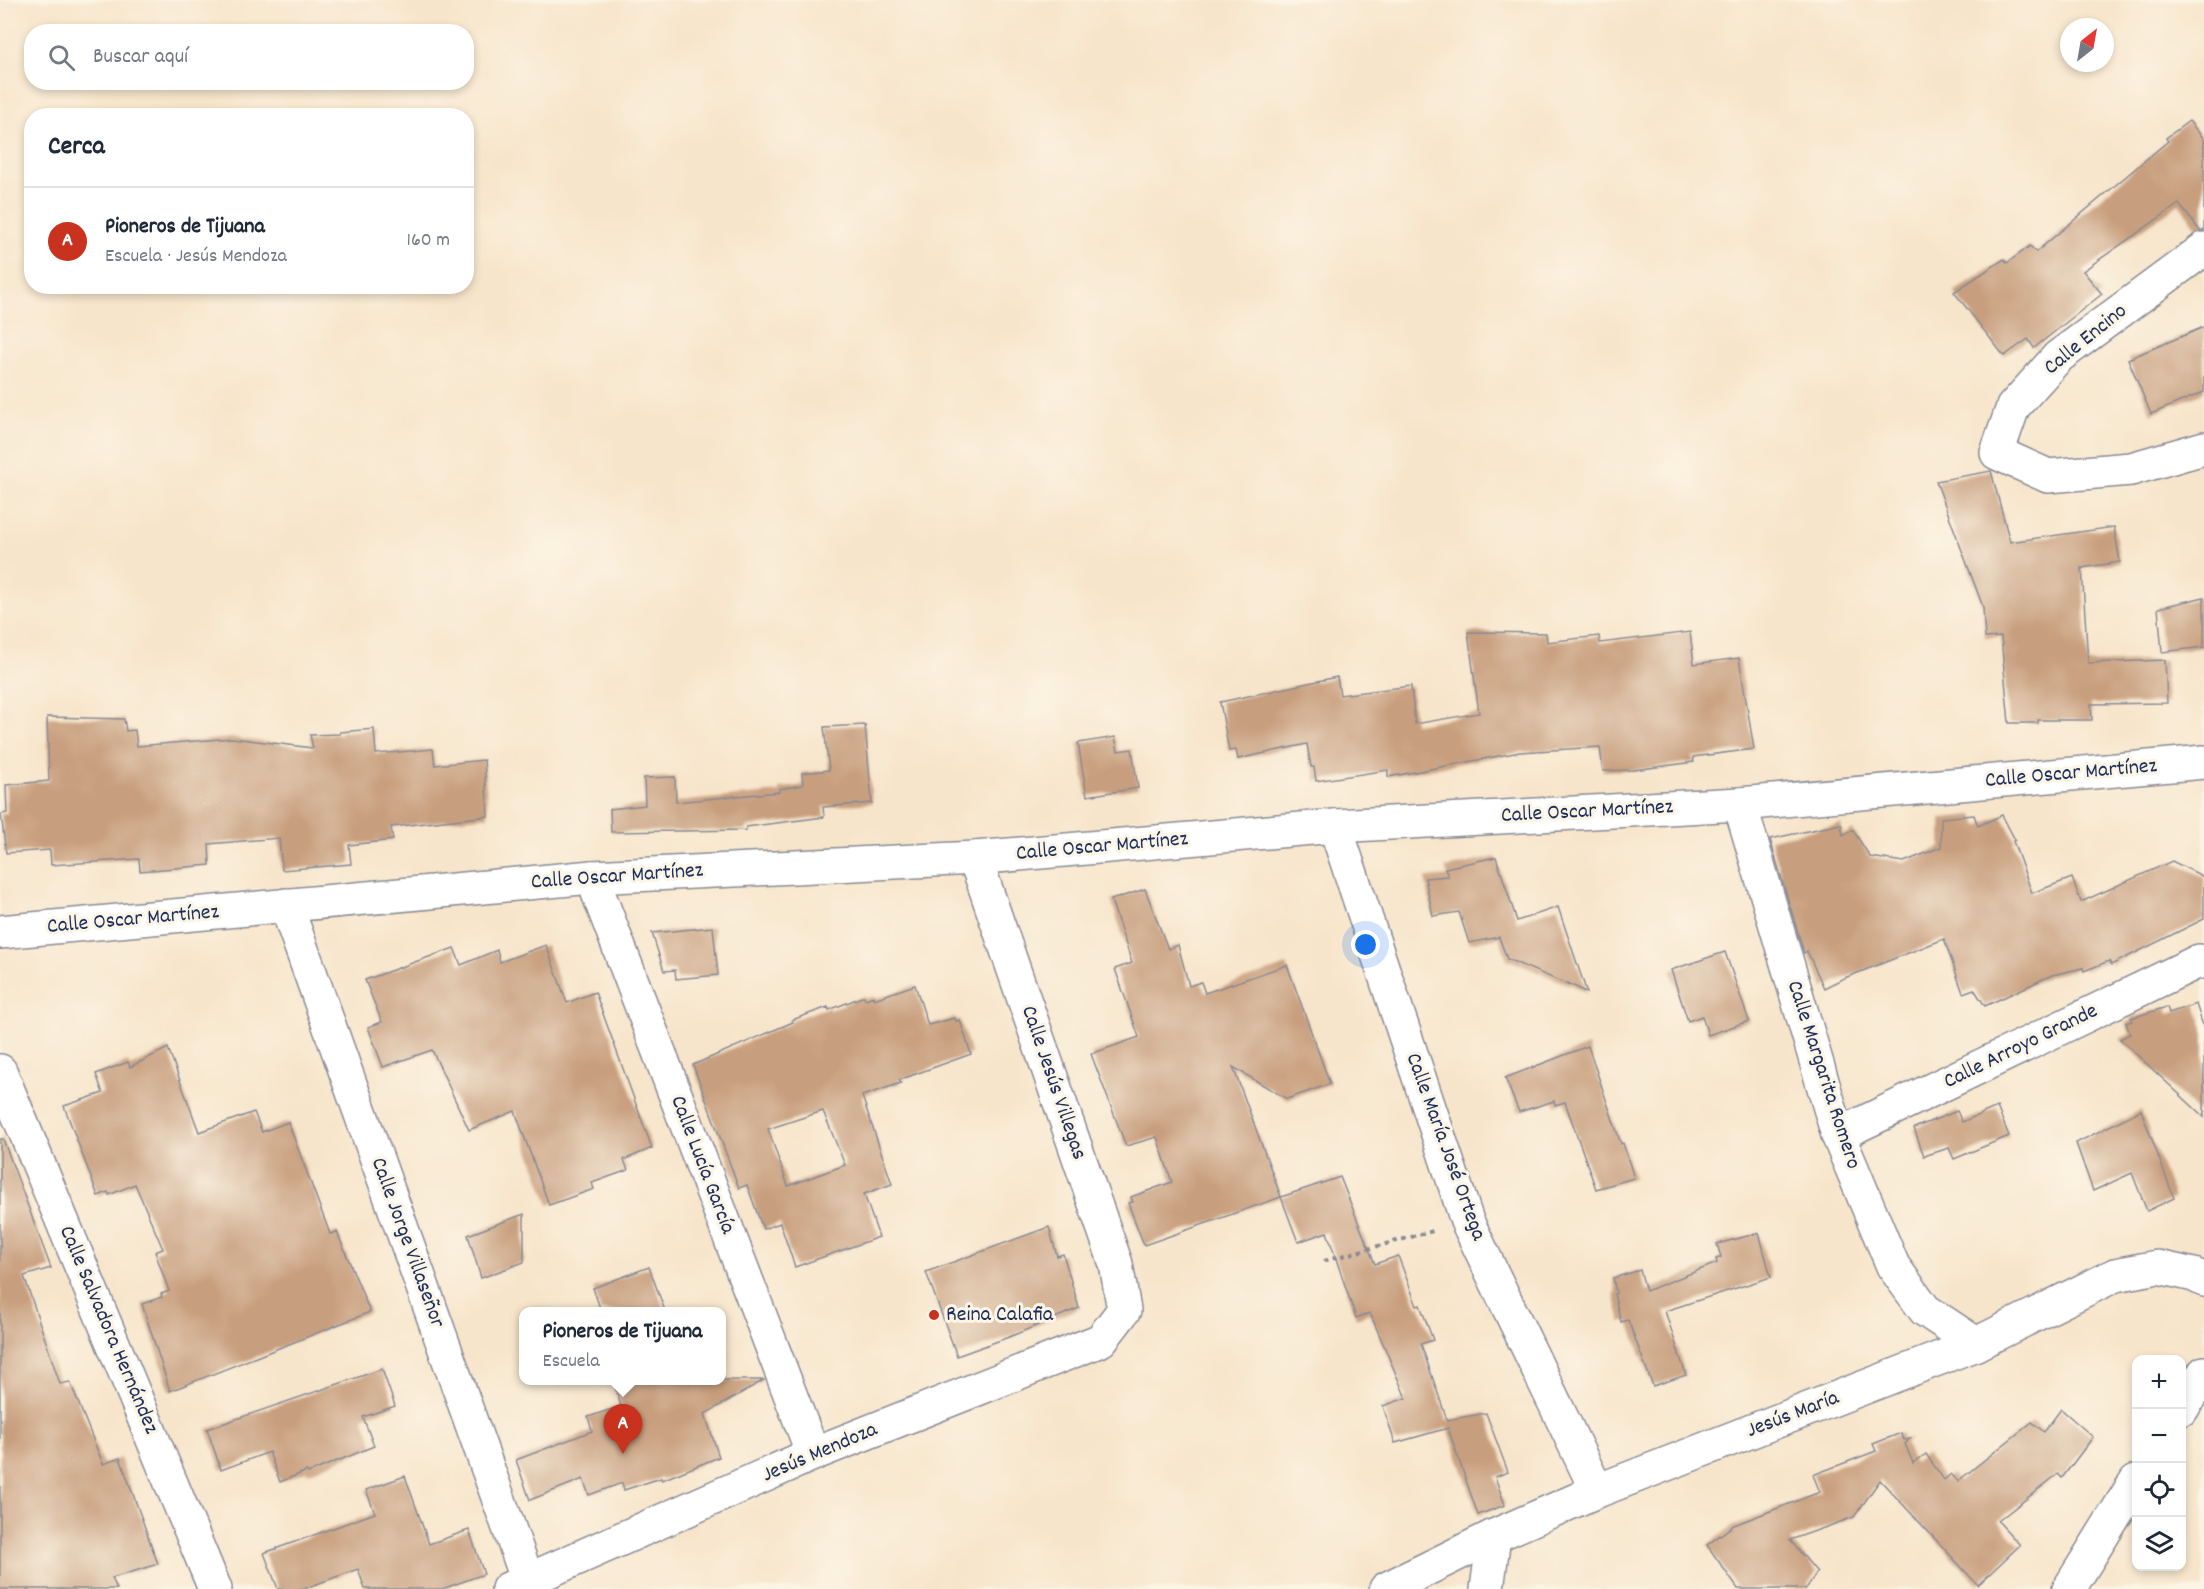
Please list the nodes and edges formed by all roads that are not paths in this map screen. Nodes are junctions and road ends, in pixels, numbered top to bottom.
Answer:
1 (2204, 249) edge
2 (2204, 447) edge
3 (2204, 762) edge
4 (1740, 804) junction
5 (1335, 826) junction
6 (975, 858) junction
7 (592, 877) junction
8 (286, 905) junction
9 (0, 932) edge
10 (2204, 962) edge
11 (0, 1071) edge
12 (1838, 1135) junction
13 (2204, 1280) edge
14 (1124, 1310) joint
15 (1976, 1344) junction
16 (2204, 1373) edge
17 (2186, 1401) edge
18 (813, 1454) junction
19 (2132, 1487) edge
20 (1597, 1491) junction
21 (1494, 1536) junction
22 (518, 1585) edge
23 (215, 1589) edge
24 (1386, 1589) edge
25 (1486, 1589) edge
26 (2069, 1589) edge

1 - 2 street, Calle Encino
3 - 4 street, Calle Oscar Martínez
4 - 5 street, Calle Oscar Martínez
4 - 12 street, Calle Margarita Romero
5 - 6 street, Calle Oscar Martínez
5 - 20 street, Calle María José Ortega
6 - 7 street, Calle Oscar Martínez
6 - 14 street, Calle Jesús Villegas
7 - 8 street, Calle Oscar Martínez
7 - 18 street, Calle Lucía García
8 - 9 street, Calle Oscar Martínez
8 - 22 street, Calle Jorge Villaseñor
10 - 12 street, Calle Arroyo Grande
11 - 23 street, Calle Salvadora Hernández
12 - 15 street, Calle Margarita Romero
13 - 15 street, Jesús María
14 - 18 street, Jesús Mendoza
15 - 20 street, Jesús María
16 - 17 street
18 - 22 street, Jesús Mendoza
19 - 26 street
20 - 21 street, Jesús María
21 - 24 street, Jesús María
21 - 25 street

